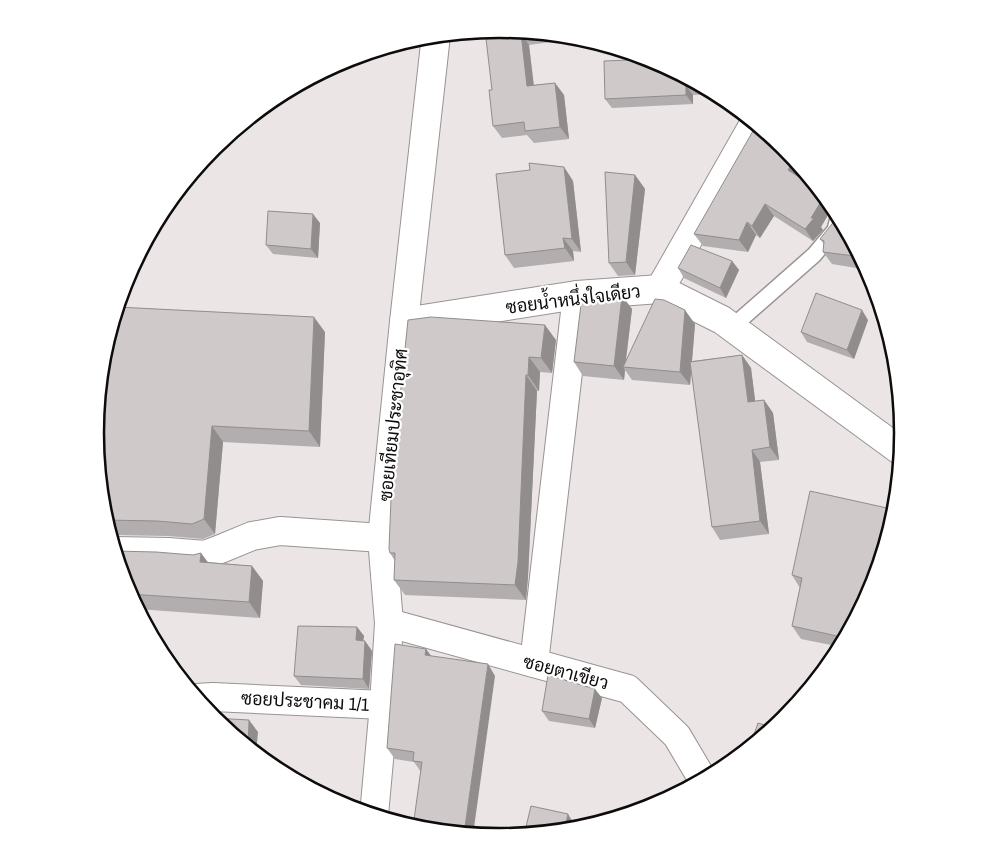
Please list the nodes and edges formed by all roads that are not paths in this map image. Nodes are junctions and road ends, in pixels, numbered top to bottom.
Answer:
1 (435, 43) edge
2 (751, 129) edge
3 (836, 226) edge
4 (660, 289) junction
5 (577, 295) junction
6 (404, 322) junction
7 (732, 327) junction
8 (894, 446) edge
9 (382, 538) junction
10 (122, 551) edge
11 (389, 623) junction
12 (534, 663) junction
13 (205, 697) edge
14 (384, 705) junction
15 (700, 774) edge
16 (375, 809) edge

1 - 6 street, ซอยเทียมประชาอุทิศ
2 - 4 street
3 - 7 lane
4 - 5 street, ซอยน้ำหนึ่งใจเดียว
4 - 7 street, ซอยน้ำหนึ่งใจเดียว
5 - 6 street, ซอยน้ำหนึ่งใจเดียว
5 - 12 street
6 - 9 street, ซอยเทียมประชาอุทิศ
7 - 8 street, ซอยน้ำหนึ่งใจเดียว
9 - 10 street
9 - 11 street, ซอยเทียมประชาอุทิศ
11 - 12 street, ซอยตาเขียว
11 - 14 street, ซอยเทียมประชาอุทิศ
12 - 15 street, ซอยตาเขียว
13 - 14 street, ซอยประชาคม 1/1
14 - 16 street, ซอยเทียมประชาอุทิศ

